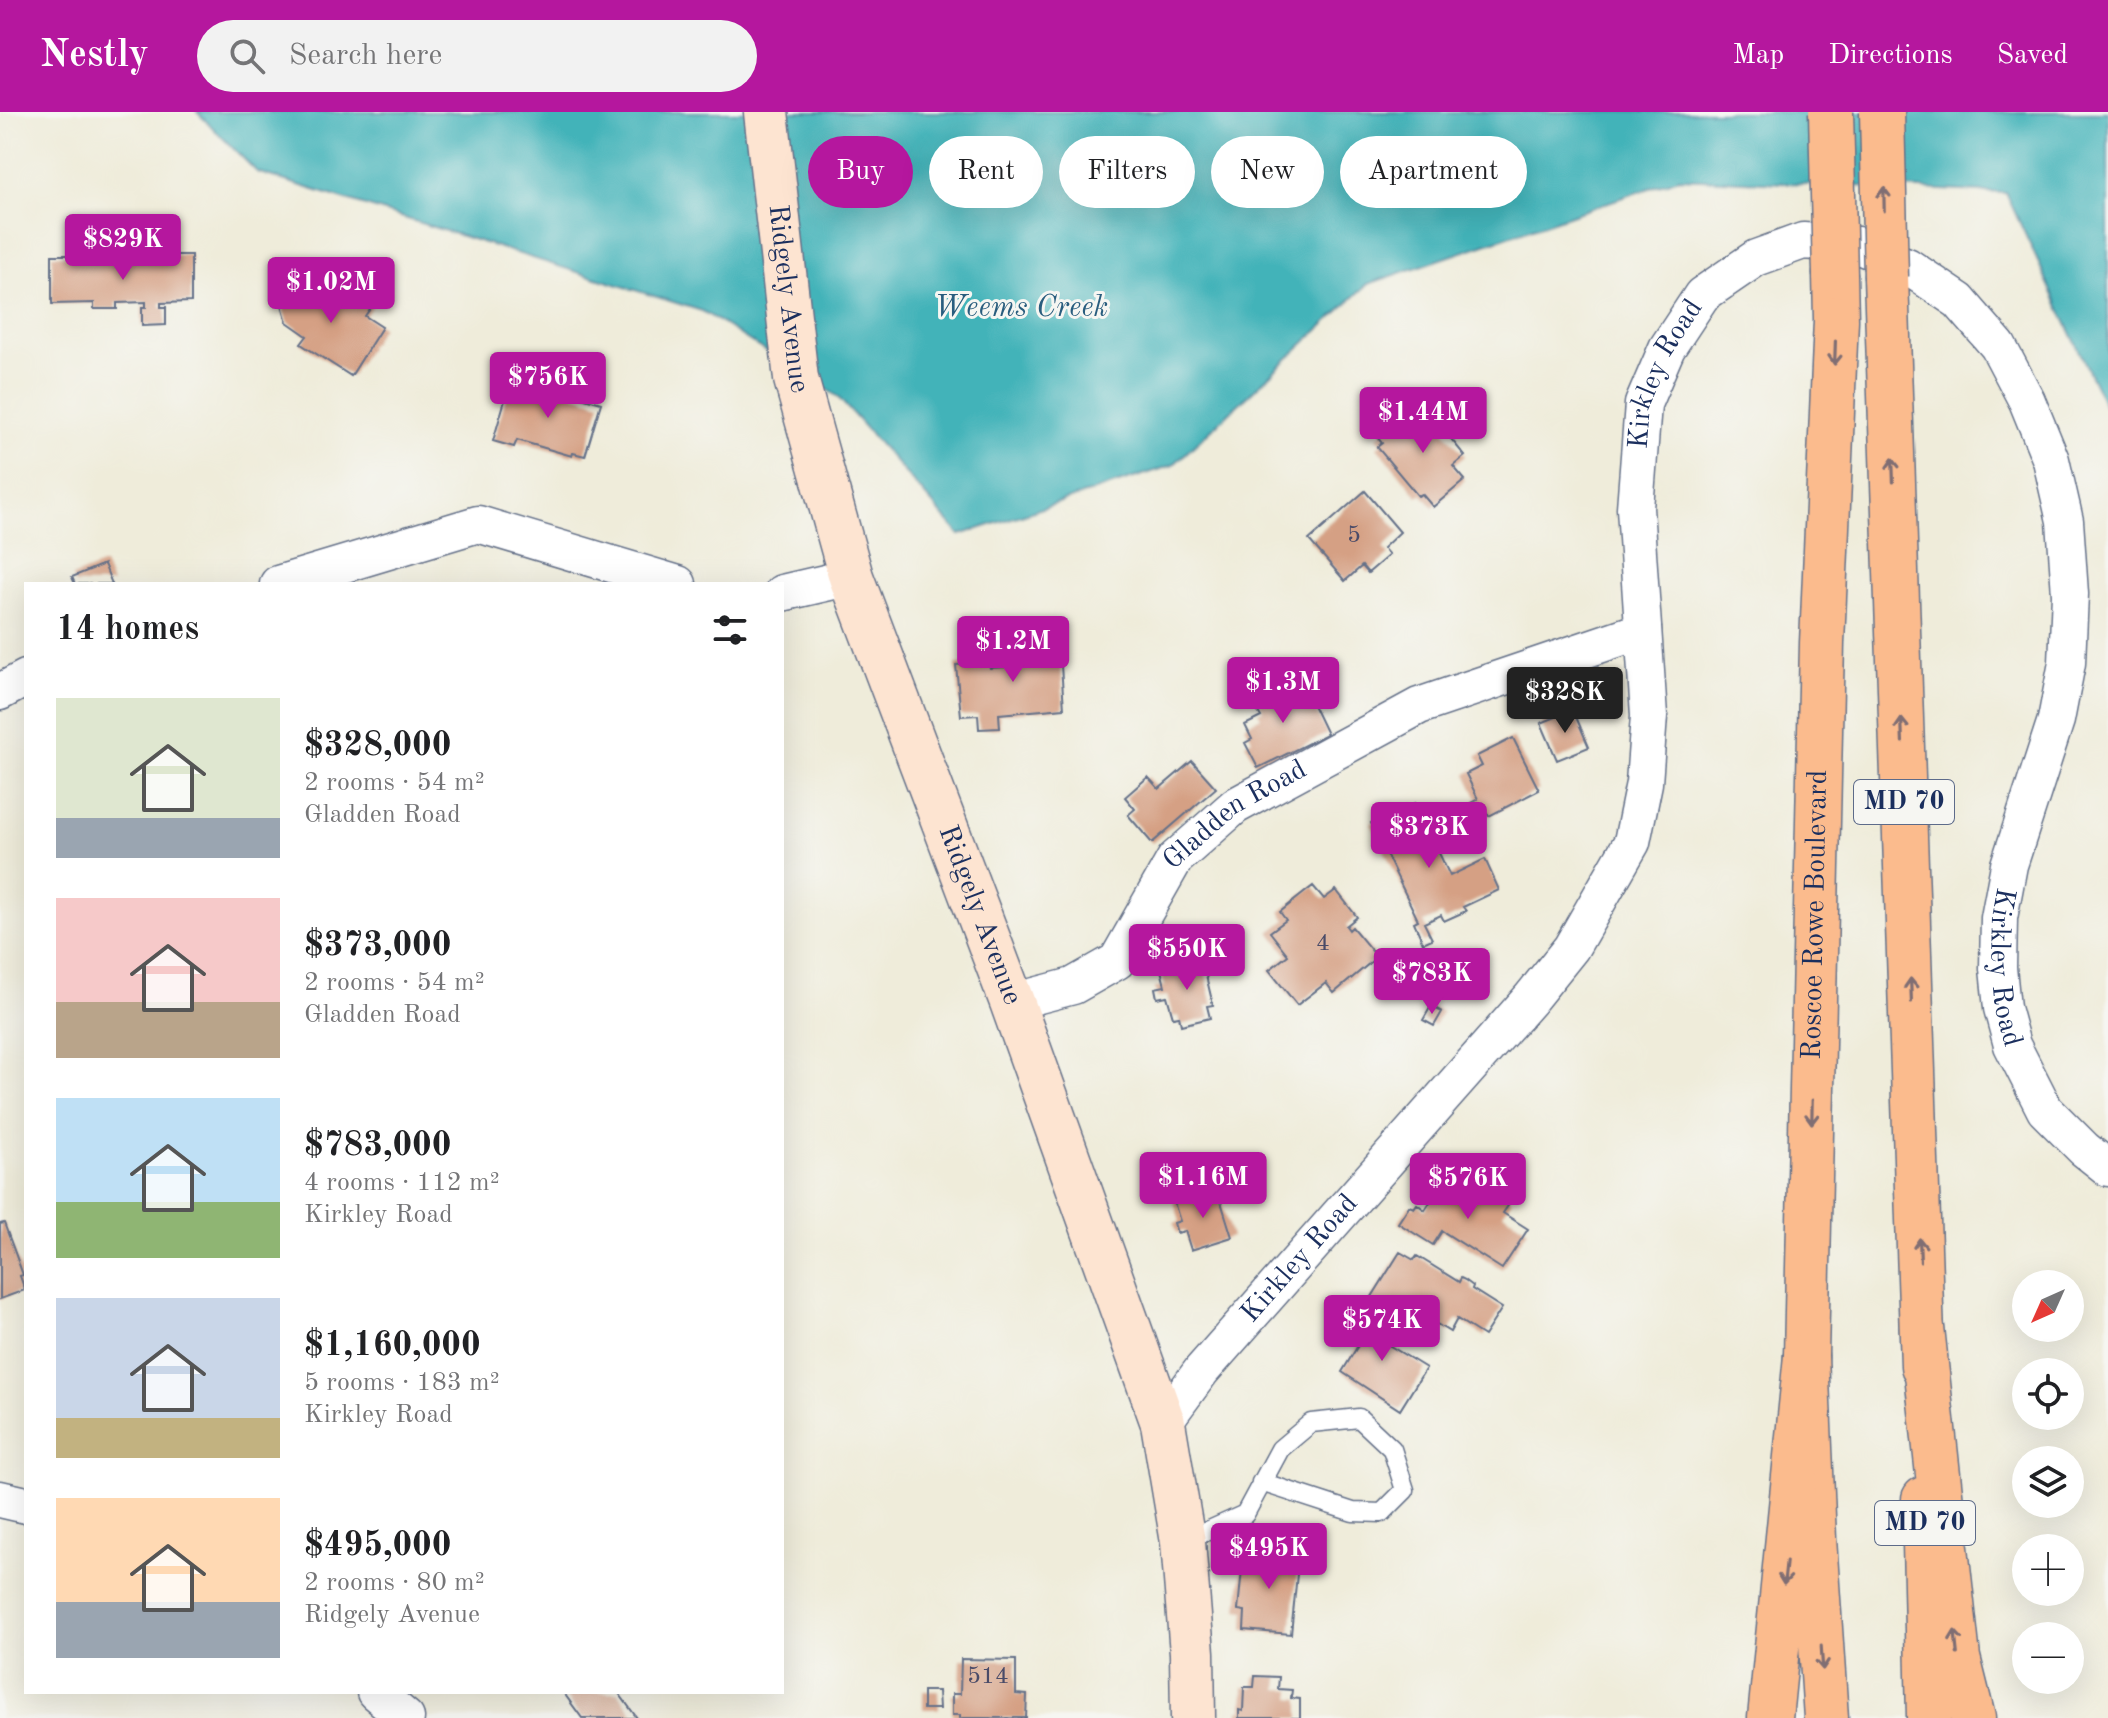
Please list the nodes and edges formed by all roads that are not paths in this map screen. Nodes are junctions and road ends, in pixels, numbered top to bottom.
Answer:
1 (766, 112) edge
2 (1831, 112) edge
3 (1882, 112) edge
4 (851, 577) junction
5 (285, 582) edge
6 (671, 582) edge
7 (784, 593) edge
8 (1643, 630) junction
9 (24, 679) edge
10 (0, 692) edge
11 (1012, 1002) junction
12 (2108, 1168) edge
13 (1922, 1328) junction
14 (1806, 1356) junction
15 (1163, 1423) junction
16 (1261, 1482) junction
17 (0, 1499) edge
18 (24, 1505) edge
19 (1183, 1542) junction
20 (377, 1694) edge
21 (406, 1718) edge
22 (1193, 1718) edge
23 (1770, 1718) edge
24 (1826, 1718) edge
25 (1929, 1718) edge
26 (1973, 1718) edge

1 - 4 main road, Ridgely Avenue
2 -> 14 main road, Roscoe Rowe Boulevard / MD 70, bridge
13 -> 3 main road, MD 70, bridge
4 - 7 street
4 - 11 main road, Ridgely Avenue
5 - 6 street
8 - 11 street, Gladden Road
8 - 12 street, Kirkley Road
8 - 15 street, Kirkley Road
9 - 10 street
11 - 15 main road, Ridgely Avenue
13 - 25 main road, MD 70
26 -> 13 main road
14 -> 23 main road
14 -> 24 main road, Roscoe Rowe Boulevard / MD 70
15 - 19 main road, Ridgely Avenue
16 - 16 lane
16 - 19 lane
17 - 18 street
19 - 22 main road, Ridgely Avenue
20 - 21 street

